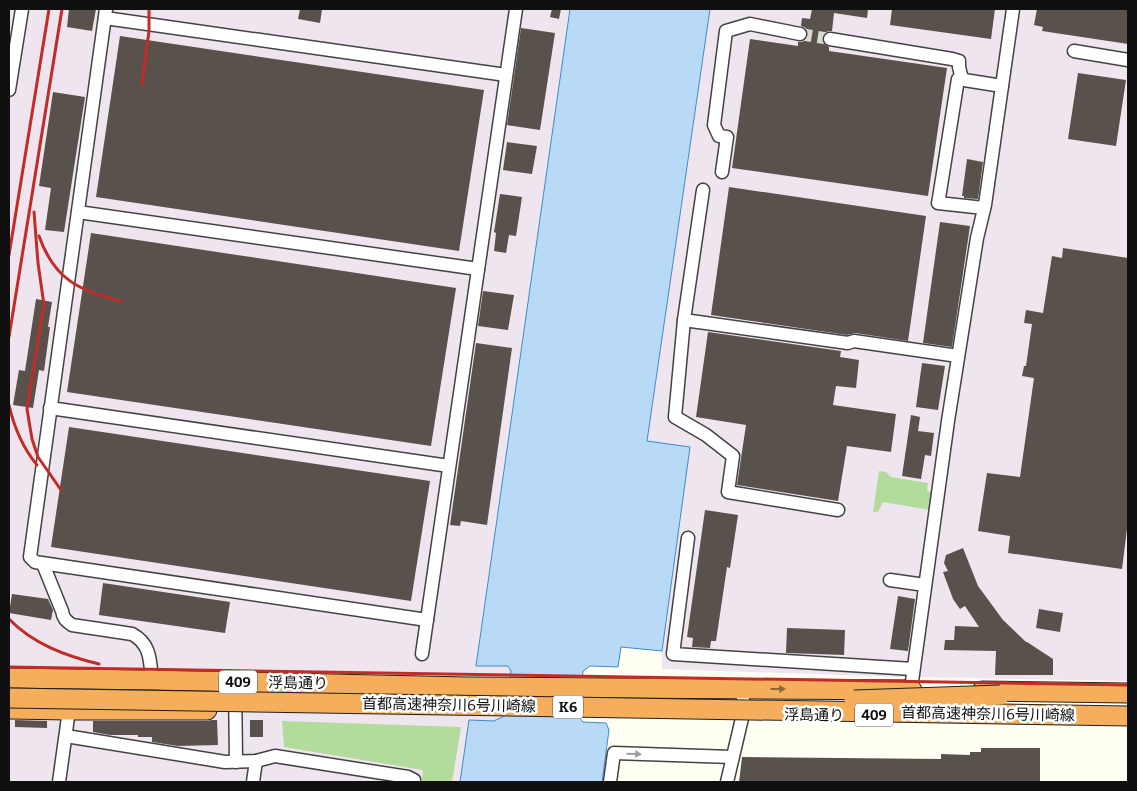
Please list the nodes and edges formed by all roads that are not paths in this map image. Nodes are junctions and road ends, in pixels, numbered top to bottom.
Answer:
1 (22, 9) edge
2 (516, 9) edge
3 (1013, 9) edge
4 (105, 13) edge
5 (800, 34) tunnel mouth
6 (830, 38) tunnel mouth
7 (1074, 51) dead end
8 (1128, 60) edge
9 (506, 75) junction
10 (962, 79) junction
11 (1002, 86) junction
12 (9, 90) edge
13 (722, 172) dead end
14 (702, 190) dead end
15 (984, 208) junction
16 (78, 212) junction
17 (478, 269) junction
18 (684, 320) junction
19 (958, 356) junction
20 (50, 408) junction
21 (449, 466) junction
22 (838, 510) dead end
23 (688, 538) dead end
24 (43, 564) junction
25 (890, 580) dead end
26 (925, 585) junction
27 (426, 620) junction
28 (422, 654) dead end
29 (913, 669) junction
30 (9, 678) edge
31 (152, 680) junction
32 (235, 682) junction
33 (743, 689) junction
34 (9, 690) edge
35 (911, 690) junction
36 (1128, 695) edge
37 (9, 698) edge
38 (775, 703) junction
39 (9, 709) edge
40 (69, 710) junction
41 (235, 710) junction
42 (743, 714) junction
43 (1126, 714) edge
44 (907, 715) junction
45 (66, 736) junction
46 (732, 757) junction
47 (256, 760) junction
48 (236, 762) junction
49 (59, 782) edge
50 (253, 782) edge
51 (414, 782) edge
52 (610, 782) edge
53 (727, 782) edge

1 - 12 lane
2 - 9 lane
3 - 11 lane
4 - 9 lane
4 - 16 lane
5 - 13 lane
6 - 10 lane
7 - 8 lane
9 - 17 lane
10 - 11 lane
10 - 15 lane
11 - 15 lane
14 - 18 lane
15 - 19 lane
16 - 17 lane
16 - 20 lane
17 - 21 lane
18 - 19 lane
18 - 22 lane
19 - 26 lane
20 - 21 lane
20 - 24 lane
21 - 27 lane
23 - 29 lane
24 - 27 lane
24 - 31 lane
25 - 26 lane
26 - 29 lane
27 - 28 lane
29 - 35 lane
30 - 31 highway, 浮島通り / 409
31 - 32 highway, 浮島通り / 409
32 - 33 highway, 浮島通り / 409
32 - 41 lane
33 -> 35 highway, 浮島通り / 409
33 - 42 lane
34 - 38 highway, 首都高速神奈川6号川崎線 / K6
35 - 36 highway, 浮島通り / 409
35 - 44 lane
36 - 38 highway, bridge
37 - 43 highway, 首都高速神奈川6号川崎線 / K6, bridge
38 - 43 highway, 首都高速神奈川6号川崎線 / K6
39 - 40 highway, 浮島通り / 409
40 - 41 highway, 浮島通り / 409
40 - 45 lane
41 - 42 highway, 浮島通り / 409
41 - 48 lane
42 - 44 highway, 浮島通り / 409
42 - 46 lane
43 - 44 highway, 浮島通り / 409
45 - 48 lane
45 - 49 lane
52 -> 46 lane
46 - 53 lane
47 - 48 lane
47 - 50 lane
47 - 51 lane

